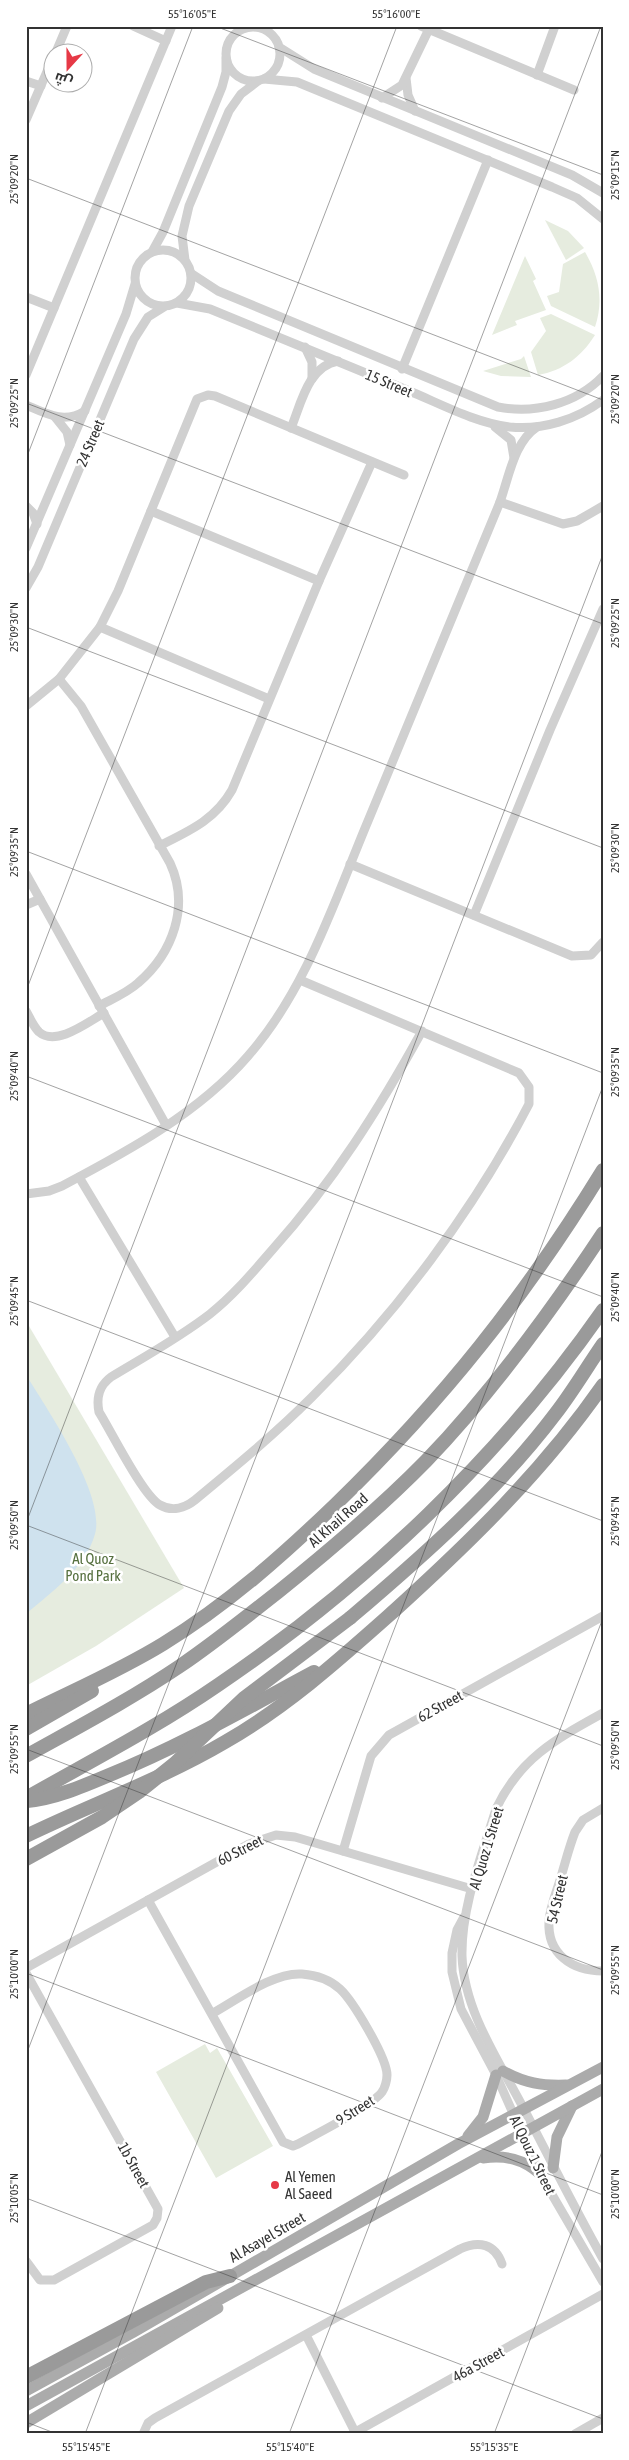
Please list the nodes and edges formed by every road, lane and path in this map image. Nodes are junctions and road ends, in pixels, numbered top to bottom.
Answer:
1 (67, 26) edge
2 (133, 26) edge
3 (172, 26) edge
4 (555, 26) edge
5 (425, 28) edge
6 (240, 29) edge
7 (269, 30) edge
8 (166, 40) junction
9 (60, 42) edge
10 (279, 47) junction
11 (226, 58) junction
12 (537, 75) junction
13 (406, 78) junction
14 (261, 80) junction
15 (26, 81) edge
16 (41, 86) joint
17 (574, 90) dead end
18 (382, 98) junction
19 (415, 111) junction
20 (26, 120) edge
21 (488, 160) junction
22 (603, 193) edge
23 (603, 219) edge
24 (152, 252) junction
25 (185, 260) junction
26 (192, 274) junction
27 (135, 284) junction
28 (26, 297) edge
29 (177, 303) junction
30 (164, 306) junction
31 (54, 308) junction
32 (305, 347) junction
33 (338, 361) junction
34 (402, 369) junction
35 (26, 375) edge
36 (603, 376) edge
37 (312, 379) junction
38 (603, 400) edge
39 (26, 405) edge
40 (85, 411) junction
41 (56, 417) junction
42 (488, 422) junction
43 (537, 427) junction
44 (291, 428) junction
45 (70, 444) junction
46 (372, 462) junction
47 (514, 463) junction
48 (404, 474) dead end
49 (500, 502) junction
50 (26, 506) edge
51 (603, 506) edge
52 (151, 512) junction
53 (37, 524) junction
54 (26, 548) edge
55 (319, 581) junction
56 (26, 588) edge
57 (603, 609) edge
58 (100, 627) junction
59 (59, 679) junction
60 (269, 699) junction
61 (26, 706) edge
62 (159, 846) junction
63 (350, 864) junction
64 (26, 874) edge
65 (40, 898) junction
66 (26, 905) edge
67 (474, 915) junction
68 (603, 942) edge
69 (300, 980) junction
70 (101, 1010) junction
71 (26, 1011) edge
72 (422, 1031) junction
73 (166, 1125) junction
74 (603, 1170) edge
75 (79, 1177) junction
76 (26, 1194) edge
77 (603, 1233) edge
78 (603, 1310) edge
79 (175, 1337) junction
80 (603, 1344) edge
81 (603, 1385) edge
82 (603, 1616) edge
83 (338, 1660) junction
84 (113, 1673) junction
85 (603, 1713) edge
86 (26, 1714) edge
87 (26, 1729) edge
88 (26, 1756) edge
89 (26, 1800) edge
90 (603, 1808) edge
91 (26, 1838) edge
92 (343, 1851) junction
93 (26, 1859) edge
94 (472, 1889) junction
95 (148, 1900) junction
96 (466, 1912) joint
97 (26, 1968) edge
98 (603, 1971) edge
99 (26, 1973) edge
100 (213, 2013) junction
101 (603, 2067) edge
102 (500, 2073) junction
103 (570, 2085) junction
104 (603, 2089) edge
105 (572, 2106) junction
106 (524, 2110) junction
107 (513, 2116) junction
108 (533, 2128) junction
109 (522, 2134) junction
110 (458, 2144) junction
111 (476, 2158) junction
112 (552, 2168) junction
113 (540, 2174) junction
114 (603, 2259) edge
115 (26, 2261) edge
116 (502, 2264) dead end
117 (230, 2276) junction
118 (603, 2282) edge
119 (236, 2290) junction
120 (603, 2294) edge
121 (306, 2335) junction
122 (26, 2377) edge
123 (26, 2390) edge
124 (26, 2406) edge
125 (603, 2418) edge
126 (26, 2423) edge
127 (354, 2433) edge
128 (143, 2434) edge
129 (574, 2434) edge

1 - 9 street
2 - 8 street
3 - 8 street
4 - 12 street
5 - 12 street
5 - 13 street
6 - 7 street
6 - 11 street
7 - 10 street
8 - 31 street
10 - 14 street
10 - 18 street
11 - 14 street
11 - 24 street
12 - 17 street
13 - 18 street
13 - 19 street
14 - 21 street
14 - 25 street
15 - 16 street
16 - 20 street
18 - 19 street
19 - 22 street
21 - 23 street
21 - 34 street
24 - 25 street
24 - 27 street
25 - 26 street
26 - 29 street
26 - 34 street, 15 Street
27 - 30 street
27 - 40 street, 24 Street
28 - 31 street
29 - 30 street
29 - 32 street, 15 Street
30 - 56 street, 24 Street
31 - 35 street
32 - 33 street, 15 Street
32 - 37 street
33 - 37 street
33 - 42 street, 15 Street
34 - 36 street, 15 Street
37 - 44 street
38 - 43 street, 15 Street
39 - 41 street
40 - 41 street
40 - 45 street, 24 Street
41 - 45 street
42 - 43 street, 15 Street
42 - 47 street
43 - 47 street
44 - 46 street
44 - 52 street
45 - 53 street, 24 Street
46 - 48 street
46 - 55 street
47 - 49 street
49 - 51 street
49 - 63 street
50 - 53 street
52 - 55 street
52 - 58 street
53 - 54 street, 24 Street
55 - 60 street
57 - 67 street
58 - 59 street
58 - 60 street
59 - 61 street
59 - 62 street
60 - 62 street
62 - 70 street
63 - 67 street
63 - 69 street
64 - 65 street
65 - 66 street
65 - 70 street
67 - 68 street
69 - 72 street
69 - 73 street
70 - 71 street
70 - 73 street
72 - 79 street
72 - 79 street
73 - 75 street
74 - 84 highway
75 - 76 street
75 - 79 street
77 - 88 highway, Al Khail Road
78 - 89 highway
80 - 93 highway, bridge
81 - 83 highway
82 - 92 street, 62 Street
83 - 89 highway
83 - 91 highway
84 - 86 highway
84 - 87 highway
85 - 94 street, Al Quoz 1 Street
90 - 98 street, 54 Street
92 - 94 street, 60 Street
92 - 95 street, 60 Street
94 - 96 street, Al Quoz 1 Street
95 - 97 street, 60 Street
95 - 100 street, 9 Street
96 - 102 street, Al Qouz 1 Street
99 - 115 street, 1b Street
100 - 100 street, 9 Street
101 - 103 main road, Al Asayel Street
102 - 103 main road
102 - 106 street
102 - 107 street, Al Qouz 1 Street
102 - 110 main road
103 - 106 main road, Al Asayel Street
104 - 105 main road, Al Asayel Street
105 - 108 main road, Al Asayel Street
105 - 112 main road
106 - 107 main road, Al Asayel Street
106 - 108 street, Al Qouz 1 Street
107 - 109 street, Al Qouz 1 Street
107 - 110 main road, Al Asayel Street
108 - 109 main road, Al Asayel Street
108 - 112 street, Al Qouz 1 Street
109 - 111 main road, Al Asayel Street
109 - 113 street, Al Qouz 1 Street
110 - 117 main road, Al Asayel Street
111 - 113 main road
111 - 119 main road, Al Asayel Street
112 - 114 street, Al Qouz 1 Street
113 - 118 street, Al Qouz 1 Street
116 - 121 street
117 - 122 highway
117 - 123 main road, Al Asayel Street
119 - 124 main road, Al Asayel Street
119 - 126 main road
120 - 127 street, 46a Street
121 - 127 street
121 - 128 street
125 - 129 street

